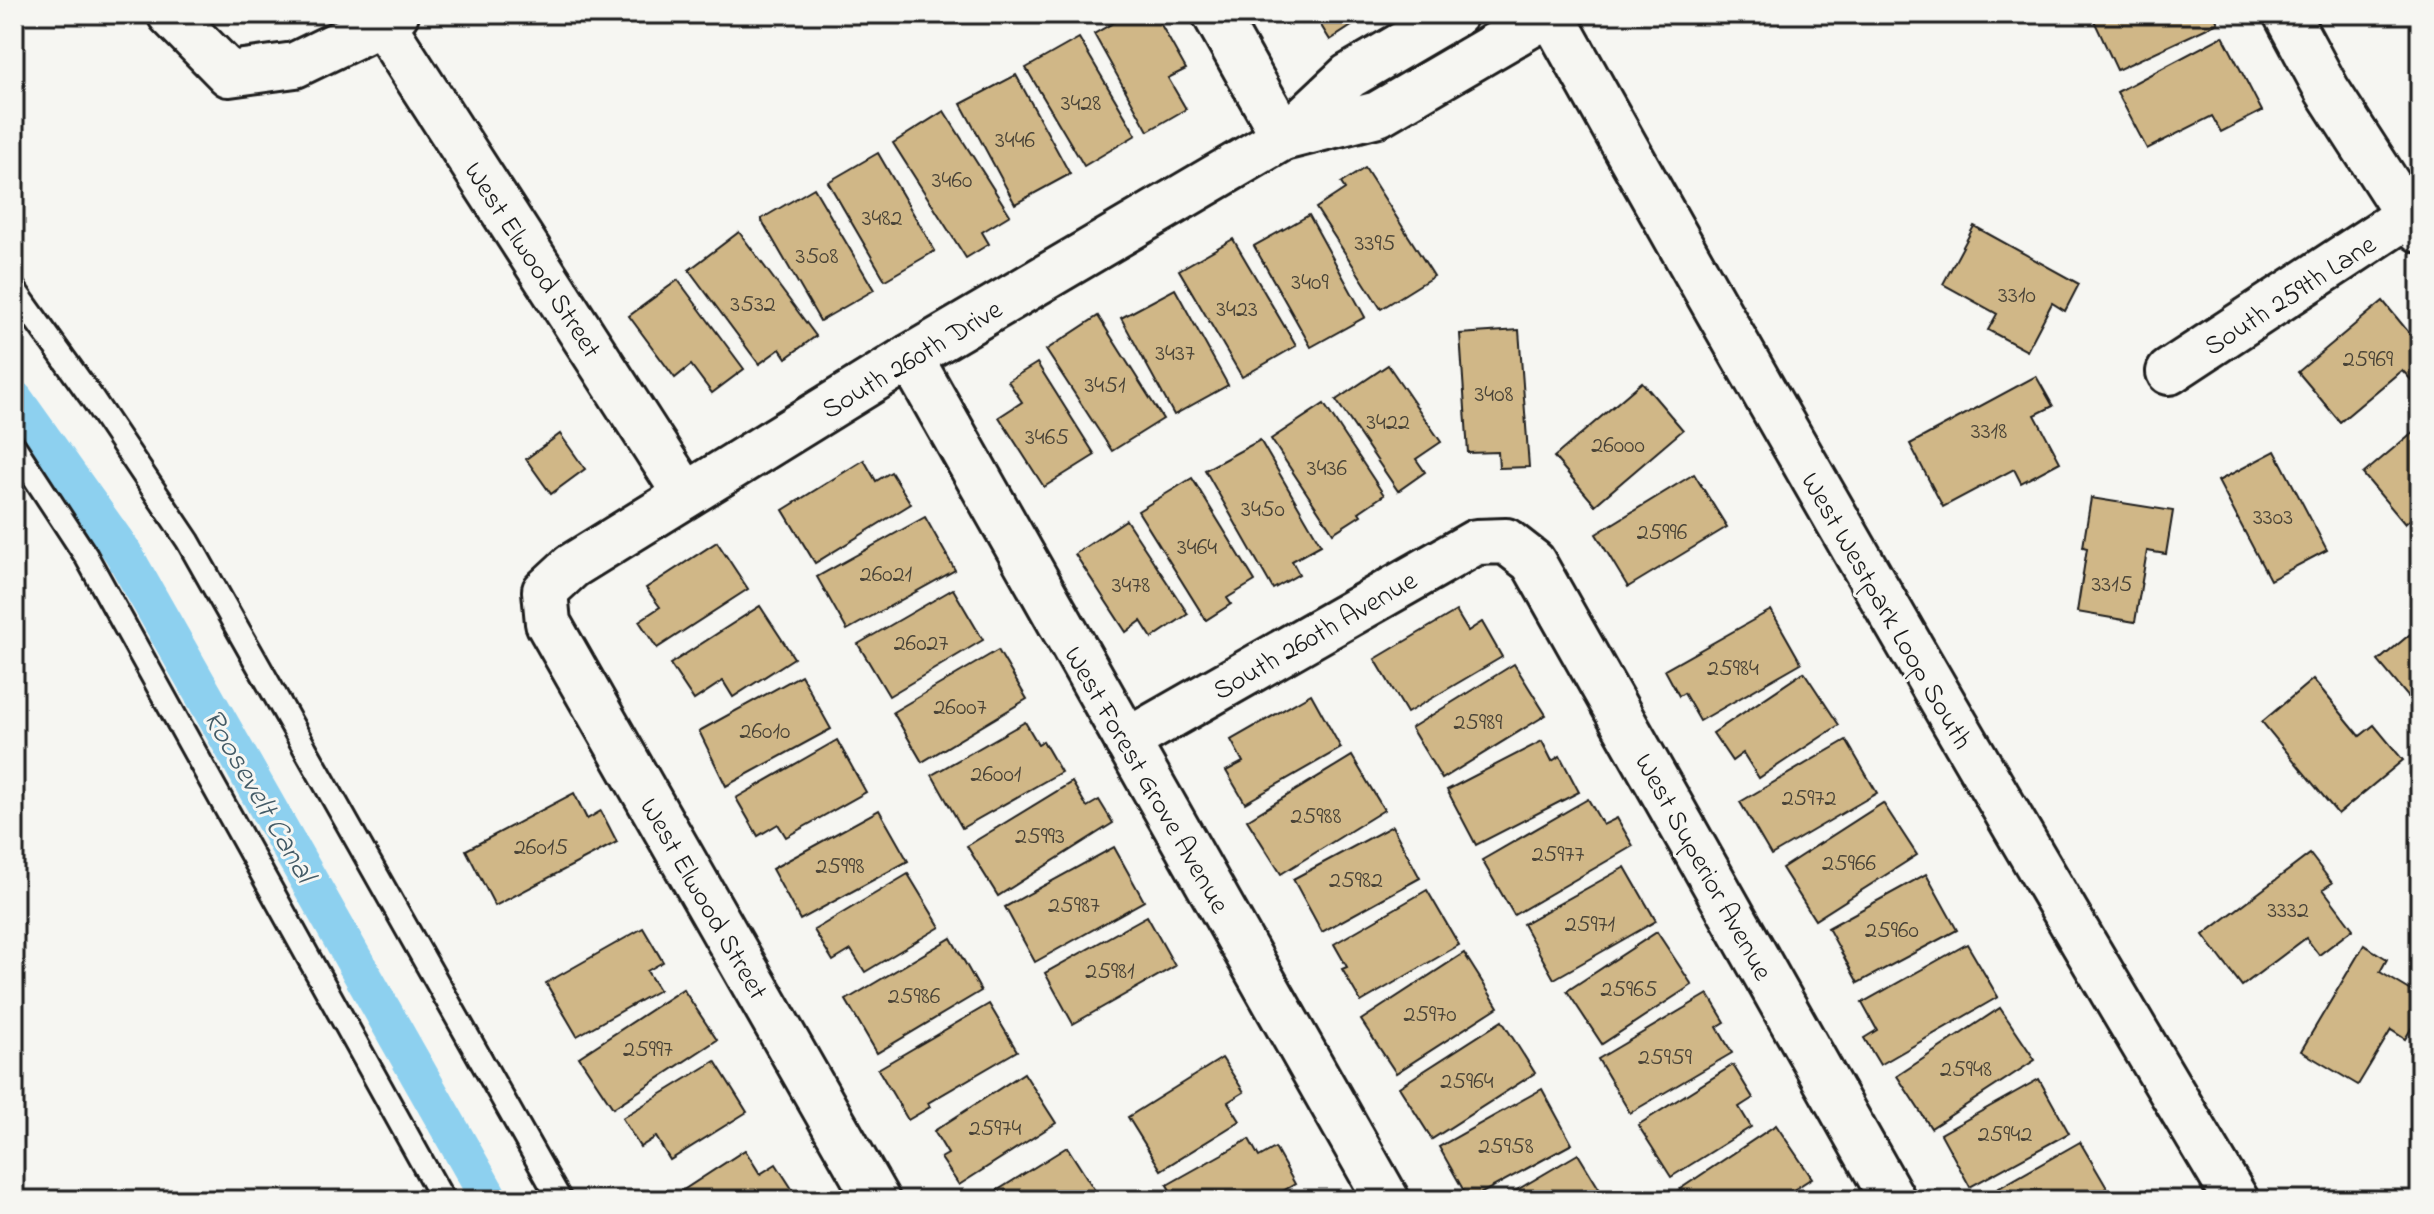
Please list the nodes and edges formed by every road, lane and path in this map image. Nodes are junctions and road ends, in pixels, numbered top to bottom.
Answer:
1 (170, 14) edge
2 (1215, 14) edge
3 (1455, 14) edge
4 (1550, 14) edge
5 (2286, 14) edge
6 (389, 19) edge
7 (1284, 137) junction
8 (2414, 222) edge
9 (14, 289) edge
10 (910, 357) junction
11 (2169, 372) dead end
12 (14, 446) edge
13 (686, 495) junction
14 (1506, 541) joint
15 (545, 591) joint
16 (1127, 741) junction
17 (443, 1200) edge
18 (560, 1200) edge
19 (877, 1200) edge
20 (1387, 1200) edge
21 (1893, 1200) edge
22 (2236, 1200) edge

1 - 6 street
2 - 7 street
3 - 7 street, South 260th Drive
4 - 7 street, South 260th Drive
4 - 22 street, West Westpark Loop South
5 - 8 street
6 - 13 street, West Elwood Street
7 - 10 street, South 260th Drive
8 - 11 street, South 259th Lane
9 - 18 lane
10 - 13 street, South 260th Drive
10 - 16 street, West Forest Grove Avenue
12 - 17 lane
13 - 15 street, South 260th Drive
14 - 16 street, South 260th Avenue
14 - 21 street, West Superior Avenue
15 - 19 street, West Elwood Street
16 - 20 street, West Forest Grove Avenue

